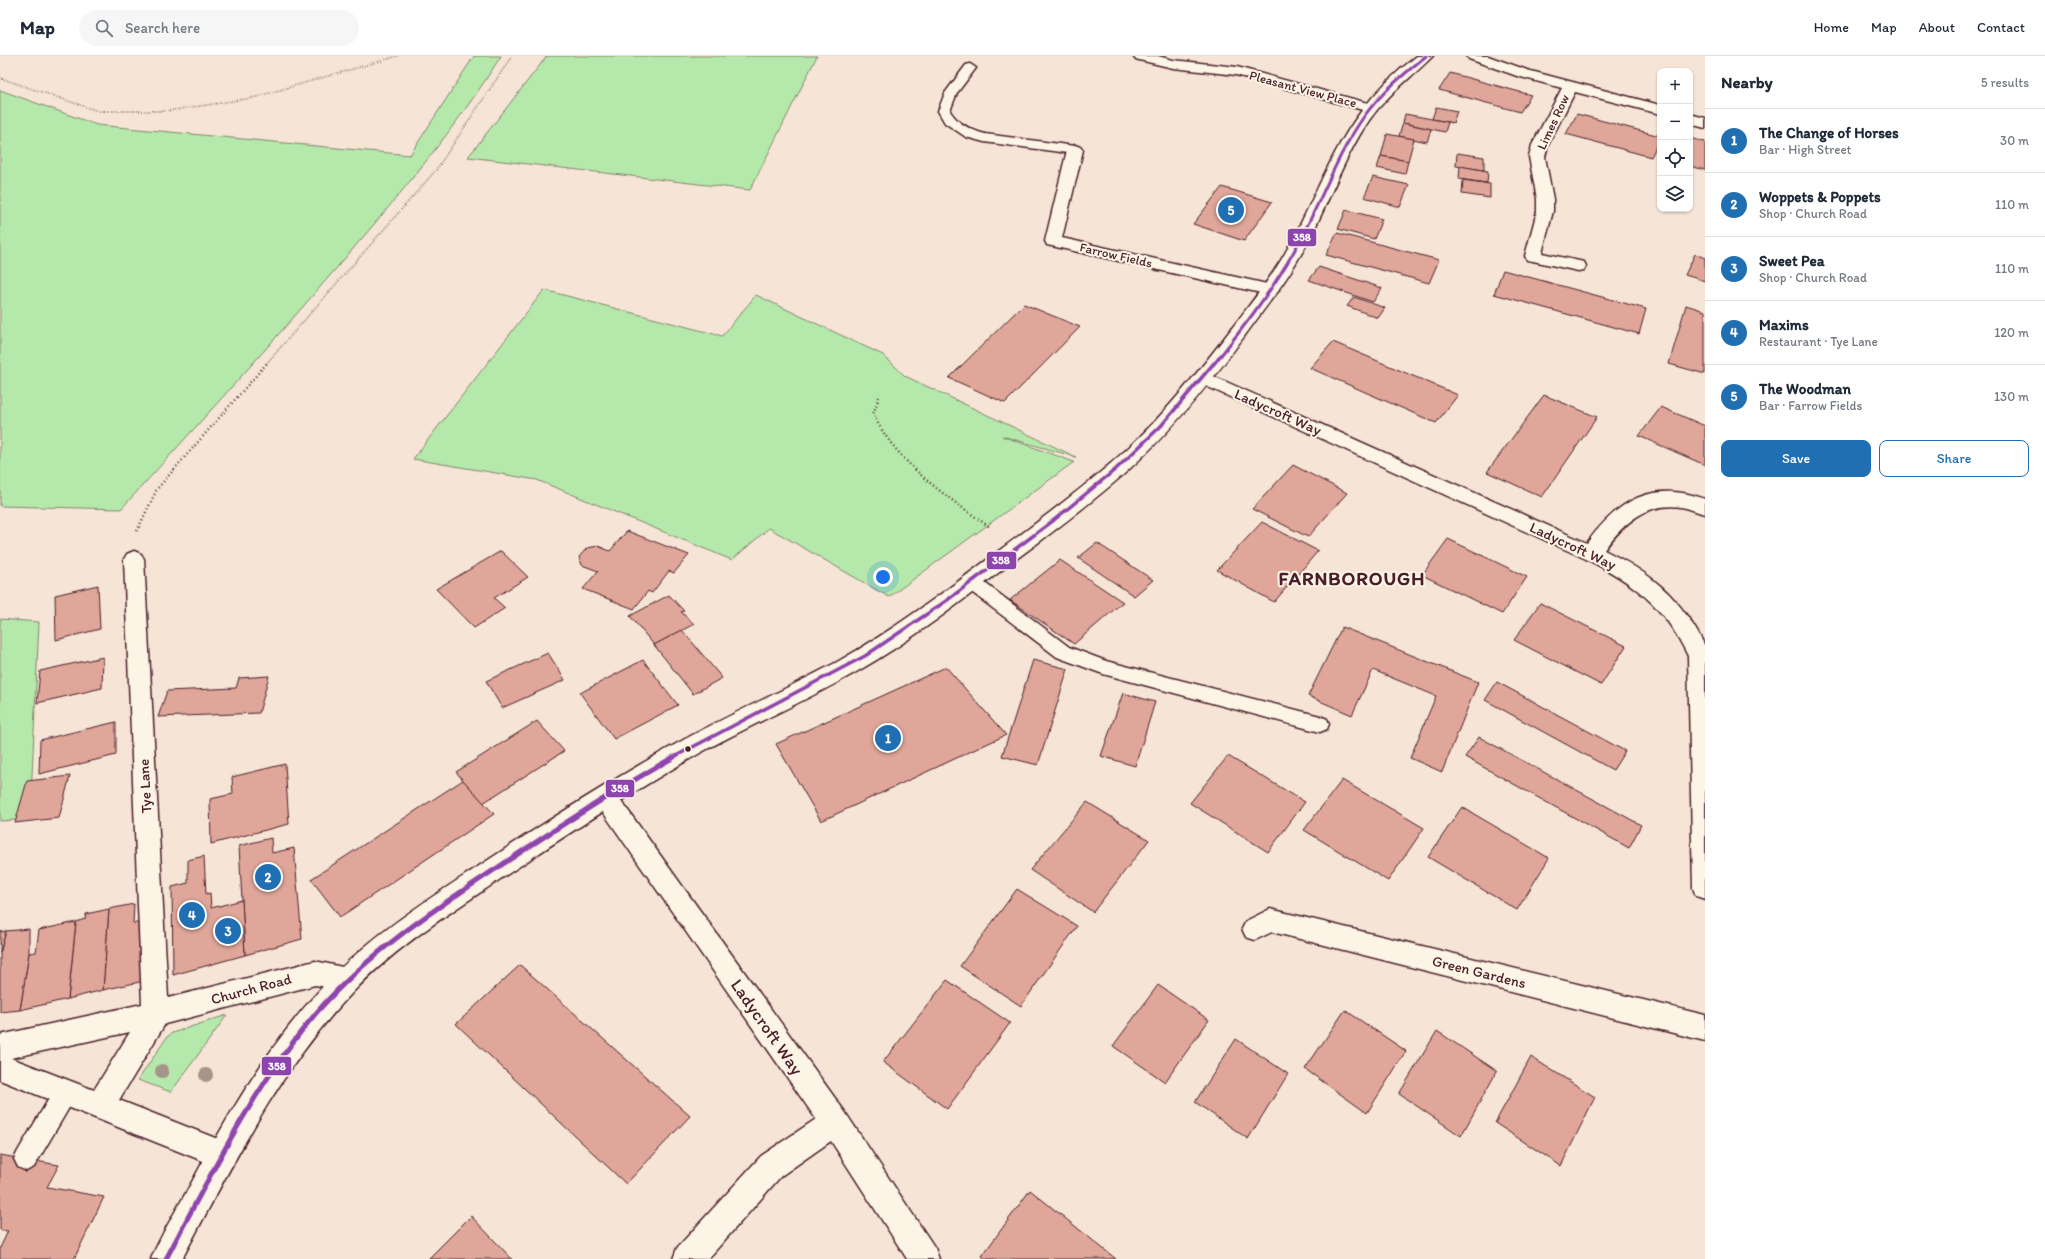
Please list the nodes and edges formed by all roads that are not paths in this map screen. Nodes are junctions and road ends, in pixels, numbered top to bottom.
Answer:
1 (1140, 56) edge
2 (1426, 56) edge
3 (1474, 56) edge
4 (970, 68) dead end
5 (1570, 86) junction
6 (1370, 108) junction
7 (1657, 109) edge
8 (1693, 119) edge
9 (1705, 123) edge
10 (1075, 150) joint
11 (1578, 266) dead end
12 (1270, 290) junction
13 (1204, 378) junction
14 (1705, 507) edge
15 (1591, 553) junction
16 (134, 559) road end
17 (971, 582) junction
18 (1320, 724) dead end
19 (606, 798) junction
20 (1705, 888) edge
21 (1255, 929) dead end
22 (347, 980) junction
23 (156, 1014) junction
24 (1705, 1028) edge
25 (0, 1048) edge
26 (0, 1067) edge
27 (65, 1093) junction
28 (99, 1107) junction
29 (835, 1122) junction
30 (223, 1155) junction
31 (26, 1159) dead end
32 (166, 1259) edge
33 (688, 1259) edge
34 (924, 1259) edge

1 - 6 street, Pleasant View Place
2 - 6 street
3 - 5 street
4 - 10 lane
5 - 7 street
5 - 11 street, Limes Row
6 - 12 street
8 - 9 street
10 - 12 street, Farrow Fields
12 - 13 street
13 - 15 street, Ladycroft Way
13 - 17 street
14 - 15 street
15 - 20 street, Ladycroft Way
16 - 23 street, Tye Lane
17 - 18 lane
17 - 19 street
19 - 22 street
19 - 29 street, Ladycroft Way
21 - 24 street, Green Gardens
22 - 23 street, Church Road
22 - 30 street
23 - 25 street, Church Road
23 - 28 street
26 - 27 street
27 - 28 street
27 - 31 lane
28 - 30 street
29 - 33 street
29 - 34 street, Ladycroft Way
30 - 32 street

